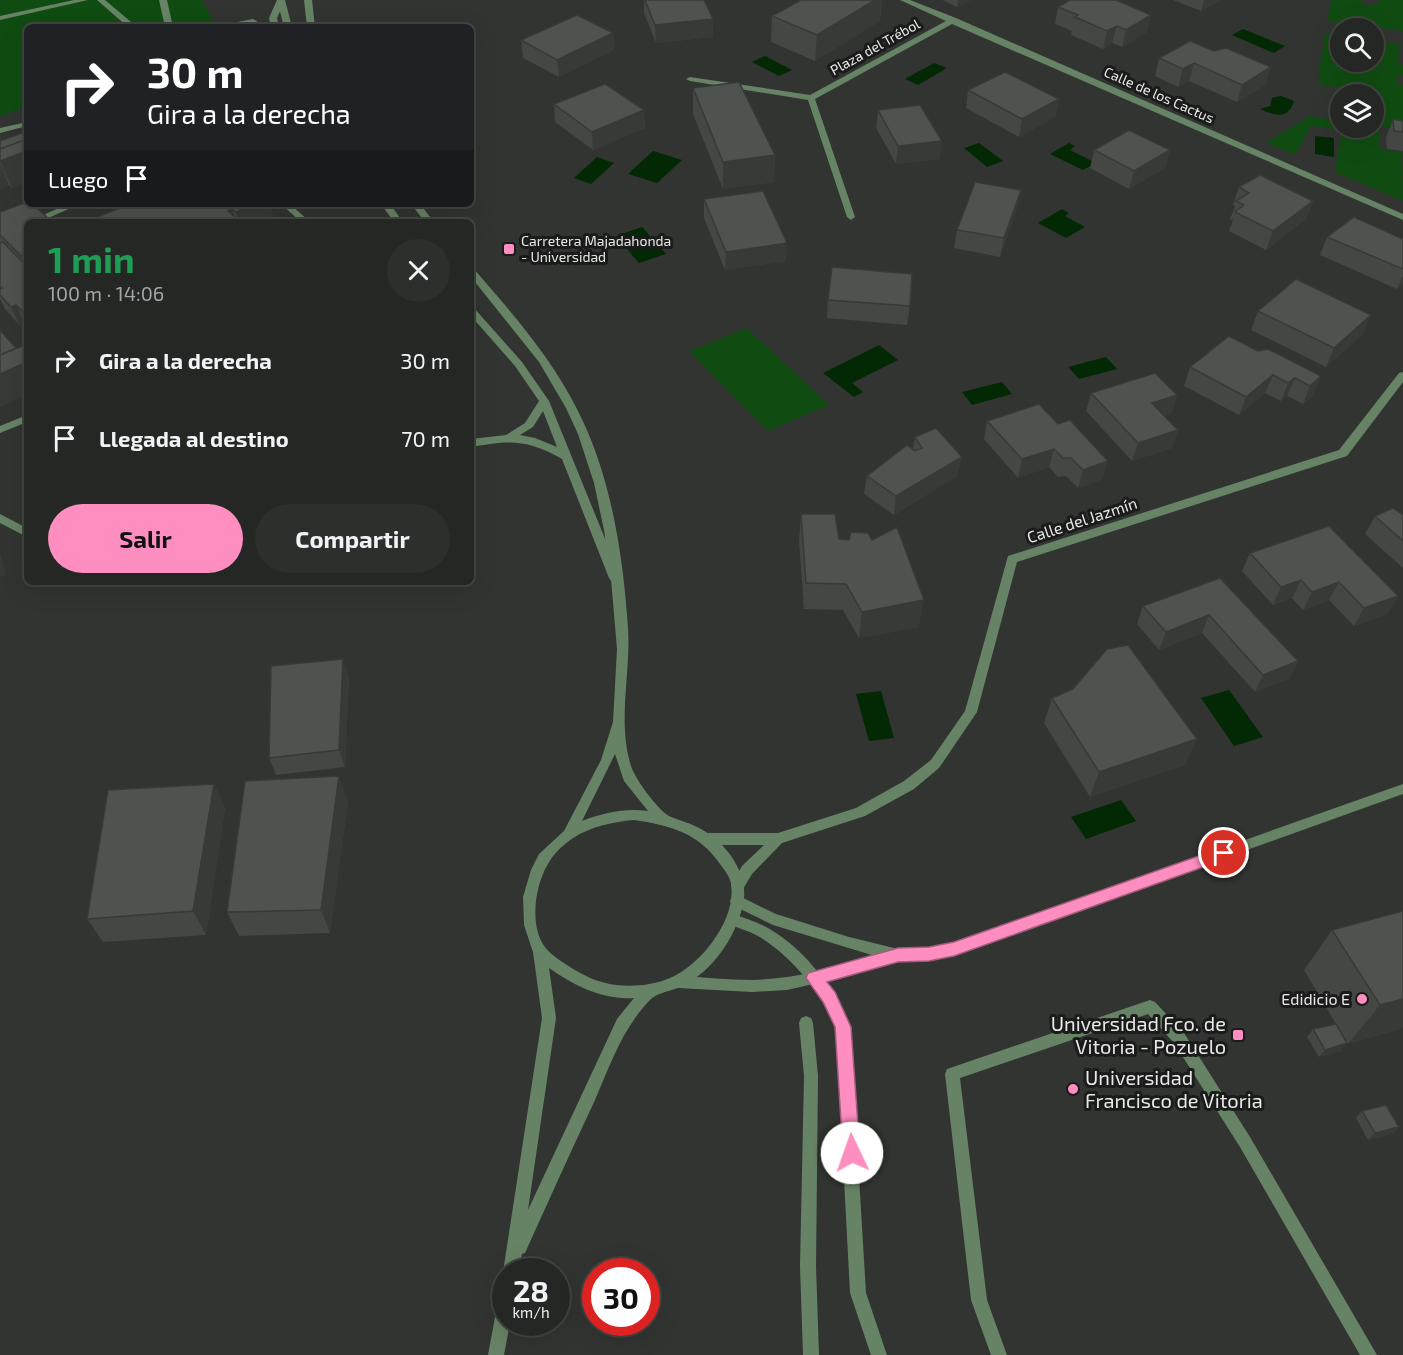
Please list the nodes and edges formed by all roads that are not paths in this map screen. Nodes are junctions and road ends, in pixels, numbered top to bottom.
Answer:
1 (84, 0) edge
2 (101, 0) edge
3 (163, 0) edge
4 (281, 0) edge
5 (308, 0) edge
6 (903, 0) edge
7 (0, 18) edge
8 (953, 20) junction
9 (253, 21) dead end
10 (129, 24) edge
11 (168, 24) edge
12 (234, 24) edge
13 (274, 24) edge
14 (287, 24) edge
15 (311, 24) edge
16 (690, 80) dead end
17 (811, 98) junction
18 (24, 125) edge
19 (0, 131) edge
20 (68, 207) edge
21 (288, 207) edge
22 (387, 207) edge
23 (418, 207) edge
24 (851, 217) dead end
25 (1403, 217) edge
26 (38, 219) edge
27 (302, 219) edge
28 (397, 219) edge
29 (428, 219) edge
30 (474, 275) edge
31 (474, 313) edge
32 (1403, 375) edge
33 (544, 401) junction
34 (24, 419) edge
35 (0, 430) edge
36 (510, 437) junction
37 (474, 443) edge
38 (568, 458) junction
39 (0, 518) edge
40 (24, 531) edge
41 (617, 585) junction
42 (619, 720) junction
43 (1403, 789) edge
44 (662, 818) junction
45 (568, 834) junction
46 (709, 839) junction
47 (778, 839) junction
48 (738, 885) junction
49 (737, 901) junction
50 (733, 920) junction
51 (540, 952) junction
52 (898, 955) junction
53 (814, 978) junction
54 (678, 982) junction
55 (650, 989) junction
56 (806, 1023) dead end
57 (513, 1258) edge
58 (515, 1258) edge
59 (500, 1336) edge
60 (496, 1355) edge
61 (811, 1355) edge
62 (879, 1355) edge
63 (999, 1355) edge
64 (1370, 1355) edge

1 - 7 street
2 - 10 street
3 - 11 street
4 - 13 street
4 - 14 street
5 - 15 street
6 - 8 street, Calle de los Cactus
8 - 17 street, Plaza del Trébol
8 - 25 street, Calle de los Cactus
9 - 12 street
16 - 17 street
17 - 24 street
18 - 19 street
20 - 26 street
21 - 27 street
22 - 28 street
23 - 29 street
30 - 41 street
31 - 33 street
32 - 47 street, Calle del Jazmín
33 - 36 street
33 - 38 street
34 - 35 street
36 - 37 street
36 - 38 street
38 - 41 street
39 - 40 street
41 - 42 street
42 - 44 street
42 - 45 street
43 - 52 street
44 - 45 street
44 - 46 street
45 - 51 street
46 - 47 street, Calle del Jazmín
46 - 48 street
47 - 48 street, Calle del Jazmín
48 - 49 street
49 - 50 street
49 - 52 street
50 - 53 street
50 - 54 street
51 - 55 street
51 - 57 street
52 - 53 street
53 - 54 street
53 - 62 street
54 - 55 street
55 - 58 street
56 - 61 street
59 - 60 street
63 - 64 street

